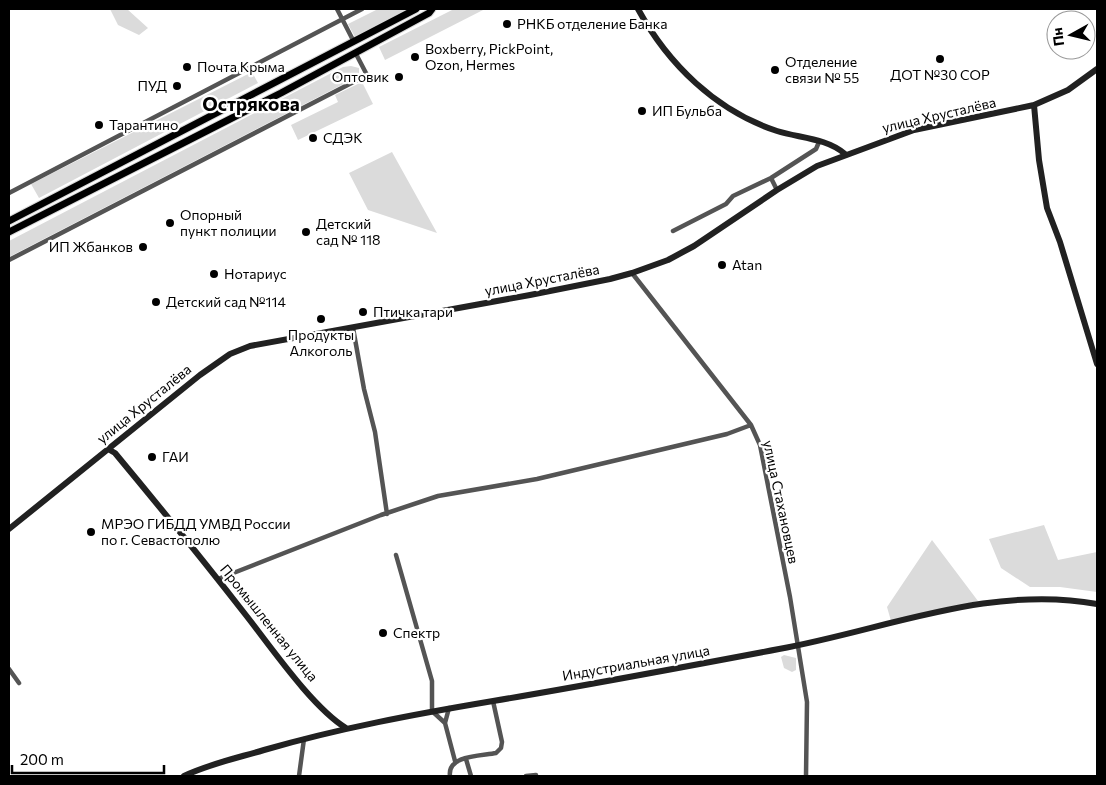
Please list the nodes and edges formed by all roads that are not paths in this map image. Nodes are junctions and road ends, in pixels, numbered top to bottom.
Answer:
1 (337, 9) edge
2 (362, 9) edge
3 (416, 9) edge
4 (432, 9) edge
5 (638, 9) edge
6 (342, 19) junction
7 (354, 42) junction
8 (356, 54) junction
9 (1097, 69) edge
10 (1034, 105) junction
11 (819, 142) junction
12 (845, 154) junction
13 (771, 178) junction
14 (777, 190) junction
15 (9, 193) edge
16 (9, 221) edge
17 (673, 231) dead end
18 (9, 232) edge
19 (9, 260) edge
20 (632, 272) junction
21 (353, 328) junction
22 (1097, 364) edge
23 (751, 425) junction
24 (108, 449) junction
25 (387, 514) junction
26 (9, 529) edge
27 (396, 556) dead end
28 (218, 579) junction
29 (1097, 604) edge
30 (798, 646) junction
31 (9, 669) edge
32 (19, 683) dead end
33 (494, 701) junction
34 (449, 708) junction
35 (432, 711) junction
36 (334, 721) junction
37 (445, 723) junction
38 (346, 728) junction
39 (321, 734) junction
40 (304, 739) junction
41 (466, 759) junction
42 (455, 761) junction
43 (536, 774) dead end
44 (184, 776) edge
45 (299, 776) edge
46 (450, 776) edge
47 (471, 776) edge
48 (526, 776) edge
49 (806, 776) edge

1 - 6 street
2 - 6 street
3 - 7 main road
4 - 8 main road
5 - 11 main road
6 - 7 street
6 - 15 street
7 - 16 main road
8 - 18 main road
8 - 19 street
9 - 10 main road, улица Хрусталёва
10 - 12 main road, улица Хрусталёва
10 - 22 main road
11 - 12 main road
11 - 13 street
12 - 14 main road, улица Хрусталёва
13 - 14 street
13 - 17 street
14 - 20 main road, улица Хрусталёва
20 - 21 main road, улица Хрусталёва
20 - 23 street, улица Стахановцев
21 - 24 main road, улица Хрусталёва
21 - 25 street
23 - 25 street
23 - 30 street, улица Стахановцев
24 - 26 main road, улица Хрусталёва
24 - 28 main road, Промышленная улица
25 - 28 street
27 - 35 street
28 - 36 main road, Промышленная улица
29 - 30 main road, Индустриальная улица
30 - 33 main road, Индустриальная улица
30 - 49 street, улица Стахановцев
31 - 32 street
33 - 34 main road, Индустриальная улица
33 - 41 street
34 - 35 main road, Индустриальная улица
34 - 37 street
35 - 37 street
35 - 38 main road, Индустриальная улица
36 - 38 main road, Промышленная улица
36 - 39 main road
37 - 42 street
38 - 39 main road, Индустриальная улица
39 - 40 main road, Индустриальная улица
40 - 44 main road, Индустриальная улица
40 - 45 street
41 - 42 street
41 - 47 street
42 - 46 street
43 - 48 street

